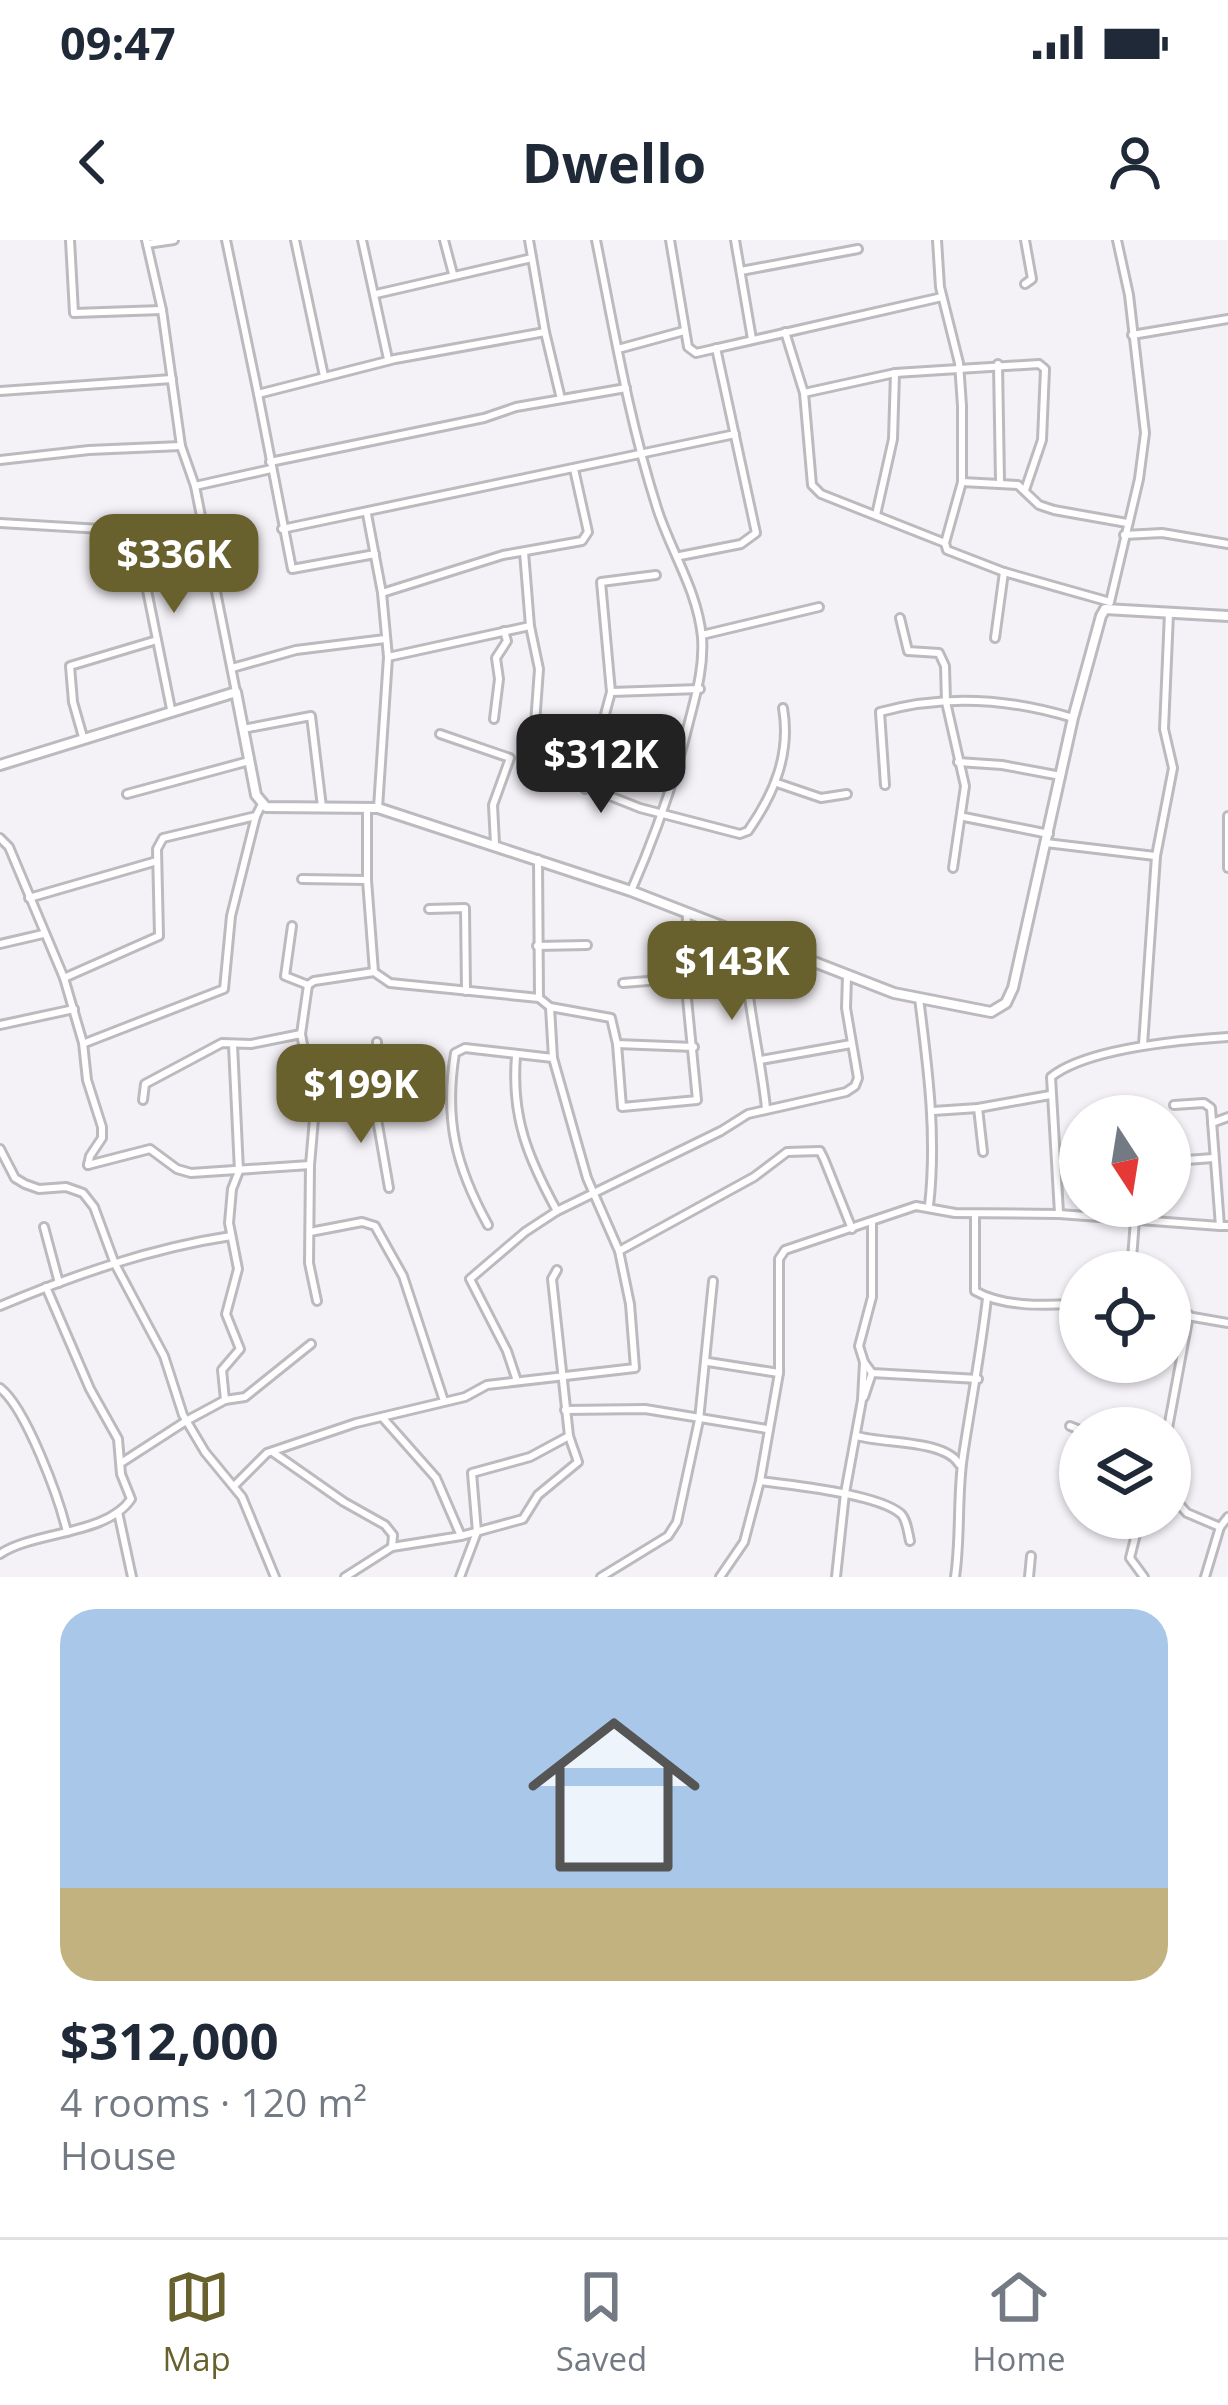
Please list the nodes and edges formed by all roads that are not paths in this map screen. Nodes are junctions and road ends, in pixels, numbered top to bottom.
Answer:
1 (70, 240) edge
2 (174, 240) edge
3 (226, 240) edge
4 (295, 240) edge
5 (362, 240) edge
6 (444, 240) edge
7 (530, 240) edge
8 (596, 240) edge
9 (670, 240) edge
10 (735, 240) edge
11 (937, 240) edge
12 (1025, 240) edge
13 (1117, 240) edge
14 (146, 242) edge
15 (858, 248) dead end
16 (532, 258) junction
17 (741, 271) junction
18 (454, 274) junction
19 (1025, 284) dead end
20 (376, 294) junction
21 (941, 297) junction
22 (162, 310) junction
23 (1228, 319) edge
24 (685, 331) junction
25 (785, 331) junction
26 (544, 332) junction
27 (1132, 334) junction
28 (752, 339) junction
29 (716, 348) junction
30 (618, 349) junction
31 (388, 361) junction
32 (998, 364) junction
33 (960, 368) junction
34 (895, 373) junction
35 (324, 376) junction
36 (172, 379) junction
37 (626, 388) junction
38 (0, 391) edge
39 (804, 393) junction
40 (258, 394) junction
41 (561, 399) junction
42 (735, 434) junction
43 (182, 446) junction
44 (642, 457) junction
45 (0, 460) edge
46 (270, 466) junction
47 (574, 469) junction
48 (962, 482) junction
49 (1000, 482) junction
50 (195, 486) junction
51 (1025, 490) junction
52 (367, 513) junction
53 (876, 515) junction
54 (0, 523) edge
55 (1127, 523) junction
56 (282, 529) junction
57 (204, 530) junction
58 (135, 531) junction
59 (1124, 535) junction
60 (945, 543) junction
61 (1228, 544) edge
62 (524, 552) junction
63 (375, 554) junction
64 (680, 556) junction
65 (1004, 572) junction
66 (656, 574) dead end
67 (382, 592) junction
68 (1108, 606) junction
69 (819, 607) dead end
70 (1169, 613) junction
71 (1228, 616) edge
72 (900, 618) dead end
73 (530, 626) junction
74 (504, 631) junction
75 (702, 635) junction
76 (995, 638) dead end
77 (385, 639) junction
78 (157, 640) junction
79 (388, 657) junction
80 (232, 668) junction
81 (700, 689) junction
82 (236, 692) junction
83 (611, 692) junction
84 (946, 702) junction
85 (783, 708) dead end
86 (171, 709) junction
87 (1072, 718) junction
88 (494, 719) dead end
89 (243, 729) junction
90 (440, 734) dead end
91 (83, 737) junction
92 (249, 761) junction
93 (520, 761) junction
94 (958, 762) junction
95 (0, 765) edge
96 (1061, 776) junction
97 (777, 783) junction
98 (885, 785) dead end
99 (585, 789) junction
100 (127, 794) dead end
101 (847, 794) dead end
102 (262, 804) junction
103 (322, 807) junction
104 (373, 808) junction
105 (665, 815) junction
106 (256, 816) junction
107 (1228, 816) edge
108 (962, 817) junction
109 (0, 838) edge
110 (1047, 838) junction
111 (495, 844) junction
112 (1156, 856) junction
113 (538, 859) junction
114 (157, 861) junction
115 (953, 868) dead end
116 (1228, 868) edge
117 (302, 879) dead end
118 (367, 880) junction
119 (631, 891) junction
120 (29, 898) junction
121 (429, 909) dead end
122 (687, 914) junction
123 (292, 926) dead end
124 (44, 934) junction
125 (745, 937) junction
126 (0, 944) edge
127 (586, 944) dead end
128 (537, 946) junction
129 (374, 972) junction
130 (847, 976) junction
131 (64, 978) junction
132 (685, 978) junction
133 (623, 983) dead end
134 (308, 985) junction
135 (466, 992) junction
136 (539, 998) junction
137 (919, 998) junction
138 (550, 1006) junction
139 (74, 1010) junction
140 (0, 1025) edge
141 (301, 1034) junction
142 (1228, 1037) edge
143 (377, 1042) dead end
144 (83, 1043) junction
145 (616, 1044) junction
146 (851, 1044) junction
147 (233, 1045) junction
148 (1143, 1046) junction
149 (694, 1047) junction
150 (516, 1056) junction
151 (554, 1058) junction
152 (761, 1060) junction
153 (1050, 1095) junction
154 (374, 1096) junction
155 (143, 1100) dead end
156 (1191, 1104) edge
157 (315, 1106) junction
158 (766, 1108) junction
159 (977, 1108) junction
160 (933, 1111) junction
161 (1228, 1117) edge
162 (1212, 1123) junction
163 (0, 1149) edge
164 (983, 1152) dead end
165 (1213, 1158) junction
166 (1191, 1160) edge
167 (310, 1165) junction
168 (238, 1171) junction
169 (389, 1189) dead end
170 (593, 1193) junction
171 (929, 1206) junction
172 (556, 1211) junction
173 (975, 1214) junction
174 (1059, 1214) joint
175 (872, 1222) junction
176 (1191, 1224) edge
177 (488, 1225) dead end
178 (44, 1226) dead end
179 (1224, 1226) edge
180 (852, 1229) junction
181 (310, 1232) junction
182 (231, 1236) junction
183 (619, 1251) junction
184 (116, 1264) junction
185 (557, 1270) dead end
186 (713, 1281) dead end
187 (59, 1283) junction
188 (46, 1287) junction
189 (987, 1298) junction
190 (317, 1301) dead end
191 (1059, 1304) edge
192 (0, 1306) edge
193 (1191, 1315) edge
194 (1228, 1323) edge
195 (311, 1344) dead end
196 (708, 1362) junction
197 (863, 1362) junction
198 (778, 1373) junction
199 (872, 1373) junction
200 (563, 1377) junction
201 (516, 1378) junction
202 (978, 1379) junction
203 (0, 1388) edge
204 (225, 1400) junction
205 (862, 1400) junction
206 (444, 1401) junction
207 (565, 1410) junction
208 (382, 1417) junction
209 (186, 1420) junction
210 (699, 1420) junction
211 (767, 1430) junction
212 (568, 1436) junction
213 (856, 1436) junction
214 (272, 1452) junction
215 (121, 1463) junction
216 (962, 1473) junction
217 (760, 1481) junction
218 (234, 1486) junction
219 (845, 1493) junction
220 (118, 1512) junction
221 (1191, 1515) edge
222 (1228, 1516) edge
223 (1220, 1527) junction
224 (67, 1532) junction
225 (477, 1532) junction
226 (461, 1536) junction
227 (1135, 1539) edge
228 (910, 1541) dead end
229 (392, 1547) junction
230 (0, 1554) edge
231 (1031, 1556) dead end
232 (132, 1577) edge
233 (275, 1577) edge
234 (345, 1577) edge
235 (460, 1577) edge
236 (601, 1577) edge
237 (720, 1577) edge
238 (836, 1577) edge
239 (955, 1577) edge
240 (1029, 1577) edge
241 (1144, 1577) edge
242 (1204, 1577) edge

1 - 22 street
2 - 14 street
3 - 40 street
4 - 35 street
5 - 20 street
6 - 18 street
7 - 16 street
8 - 30 street
9 - 24 street
10 - 17 street
11 - 21 street
12 - 19 street
13 - 27 street
14 - 22 street
15 - 17 street
16 - 18 street
16 - 26 street
17 - 28 street
18 - 20 street
20 - 31 street
21 - 25 street
21 - 33 street
22 - 36 street
23 - 27 street
24 - 29 street
24 - 30 street
25 - 28 street
25 - 39 street
26 - 31 street
26 - 41 street
27 - 55 street
28 - 29 street
29 - 42 street
30 - 37 street
31 - 35 street
32 - 33 street
32 - 49 street
32 - 51 street
33 - 34 street
33 - 48 street
34 - 39 street
34 - 53 street
35 - 40 street
36 - 38 street
36 - 43 street
37 - 41 street
37 - 44 street
39 - 53 street
40 - 46 street
41 - 46 street
42 - 44 street
42 - 64 street
43 - 45 street
43 - 50 street
44 - 47 street
44 - 64 street
46 - 50 street
46 - 56 street
47 - 52 street
47 - 62 street
48 - 49 street
48 - 60 street
49 - 51 street
50 - 57 street
51 - 55 street
52 - 56 street
52 - 63 street
53 - 60 street
54 - 58 street
55 - 59 street
56 - 63 street
57 - 58 street
57 - 80 street
58 - 78 street
59 - 61 street
59 - 68 street
60 - 65 street
62 - 67 street
62 - 73 street
63 - 67 street
64 - 75 street
65 - 68 street
65 - 76 street
66 - 83 street
67 - 77 street
68 - 70 street
68 - 87 street
69 - 75 street
70 - 71 street
70 - 112 street
72 - 84 street
73 - 74 street
73 - 93 street
74 - 79 street
74 - 88 street
75 - 81 street
77 - 79 street
77 - 80 street
78 - 86 street
78 - 91 street
79 - 104 street
80 - 82 street
81 - 83 street
81 - 105 street
82 - 86 street
82 - 89 street
83 - 99 street
84 - 87 street
84 - 94 street
84 - 98 street
85 - 97 street
86 - 91 street
87 - 96 street
89 - 92 street
89 - 103 street
90 - 93 street
91 - 95 street
92 - 100 street
92 - 102 street
93 - 99 street
93 - 111 street
94 - 96 street
94 - 108 street
96 - 110 street
97 - 101 street
97 - 105 street
99 - 105 street
102 - 103 street
102 - 106 street
103 - 104 street
104 - 111 street
104 - 118 street
105 - 119 street
106 - 114 street
106 - 144 street
107 - 116 street
108 - 110 street
108 - 115 street
109 - 120 street
110 - 112 street
110 - 137 street
111 - 113 street
112 - 148 street
113 - 119 street
113 - 128 street
114 - 120 street
114 - 131 street
117 - 118 street
118 - 129 street
119 - 122 street
120 - 124 street
121 - 135 street
122 - 125 street
122 - 132 street
123 - 134 street
124 - 126 street
124 - 131 street
125 - 130 street
125 - 152 street
127 - 128 street
128 - 136 street
129 - 134 street
129 - 135 street
130 - 137 street
130 - 146 street
131 - 139 street
132 - 133 street
132 - 149 street
134 - 141 street
135 - 136 street
136 - 138 street
137 - 160 street
138 - 145 street
138 - 151 street
139 - 140 street
139 - 144 street
141 - 147 street
141 - 157 street
142 - 148 street
143 - 154 street
144 - 168 street
145 - 149 street
145 - 149 street
146 - 152 street
146 - 158 street
147 - 155 street
147 - 168 street
148 - 153 street
150 - 151 street
150 - 172 street
150 - 177 street
151 - 170 street
152 - 158 street
153 - 159 street
153 - 174 street
154 - 157 street
154 - 169 street
156 - 162 street
157 - 167 street
158 - 170 street
159 - 160 street
159 - 164 street
160 - 171 street
161 - 162 street
162 - 165 street
163 - 184 street
165 - 166 street
165 - 179 street
167 - 168 street
167 - 181 street
168 - 182 street
170 - 172 street
170 - 183 street
171 - 173 street
171 - 175 street
172 - 201 street
173 - 174 street
173 - 189 street
175 - 180 street
175 - 197 street
176 - 179 street
178 - 187 street
180 - 183 street
180 - 198 street
181 - 190 street
181 - 206 street
182 - 184 street
182 - 204 street
183 - 200 street
184 - 187 street
184 - 209 street
185 - 200 street
186 - 196 street
187 - 188 street
188 - 192 street
188 - 215 street
189 - 191 street
189 - 202 street
193 - 194 street
195 - 204 street
196 - 198 street
196 - 210 street
197 - 199 street
197 - 205 street
198 - 211 street
199 - 202 street
199 - 205 street
200 - 201 street
200 - 207 street
201 - 206 street
202 - 216 street
203 - 224 street
204 - 209 street
205 - 213 street
206 - 208 street
207 - 210 street
207 - 212 street
208 - 214 street
208 - 226 street
209 - 215 street
209 - 218 street
210 - 211 street
210 - 236 street
211 - 217 street
212 - 225 street
212 - 225 street
213 - 216 street
213 - 219 street
214 - 218 street
214 - 229 street
215 - 220 street
216 - 239 street
217 - 219 street
217 - 237 street
218 - 233 street
219 - 228 street
219 - 238 street
220 - 224 street
220 - 232 street
221 - 223 street
222 - 223 street
223 - 242 street
224 - 230 street
225 - 226 street
225 - 235 street
226 - 229 street
227 - 241 street
229 - 234 street
231 - 240 street

